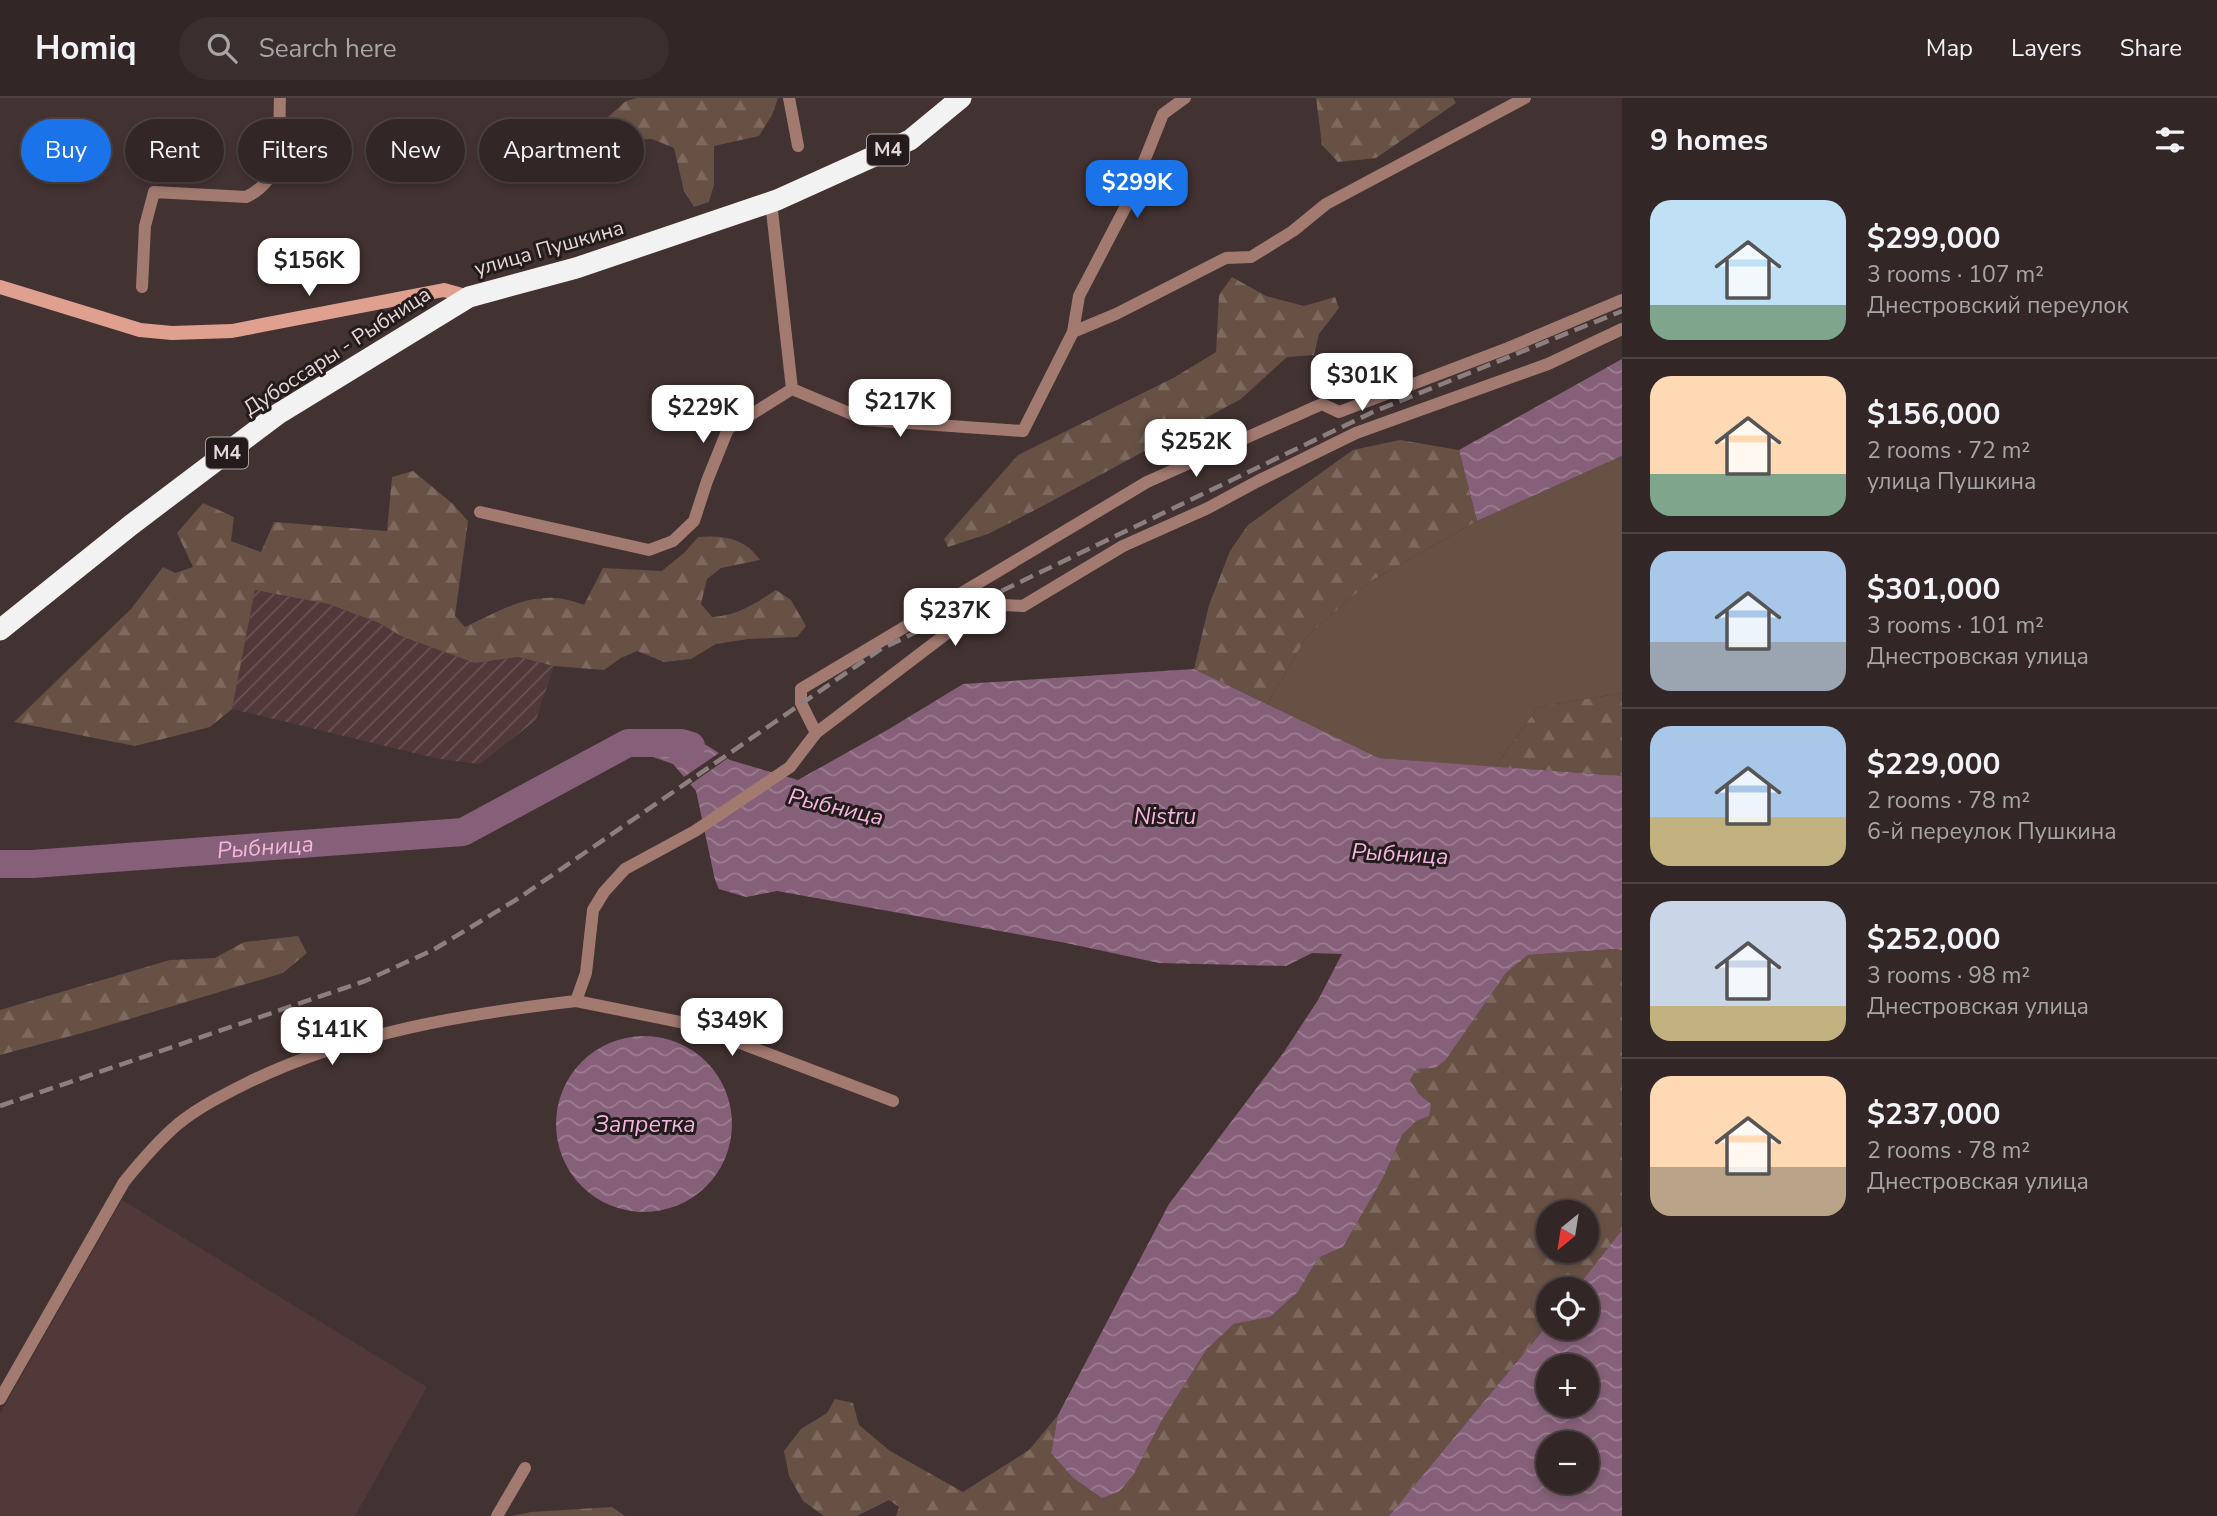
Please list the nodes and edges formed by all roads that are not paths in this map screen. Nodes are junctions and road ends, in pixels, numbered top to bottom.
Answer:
1 (280, 98) edge
2 (789, 98) edge
3 (961, 98) edge
4 (1185, 98) edge
5 (1525, 98) edge
6 (798, 146) dead end
7 (771, 202) junction
8 (0, 287) edge
9 (142, 287) dead end
10 (469, 297) junction
11 (1622, 300) edge
12 (1622, 329) edge
13 (1073, 332) junction
14 (792, 389) junction
15 (480, 512) dead end
16 (0, 630) edge
17 (816, 733) junction
18 (576, 1001) junction
19 (892, 1101) dead end
20 (0, 1399) edge
21 (526, 1468) dead end
22 (497, 1516) edge

1 - 9 street
2 - 6 street
3 - 7 highway, улица Пушкина / M4
4 - 13 street
5 - 13 street
7 - 10 highway, улица Пушкина / M4
7 - 14 street
8 - 10 street, улица Пушкина
10 - 16 highway, Дубоссары - Рыбница / M4
11 - 17 street
12 - 17 street
13 - 14 street
14 - 15 street
17 - 18 street
18 - 19 street
18 - 20 street
21 - 22 street

